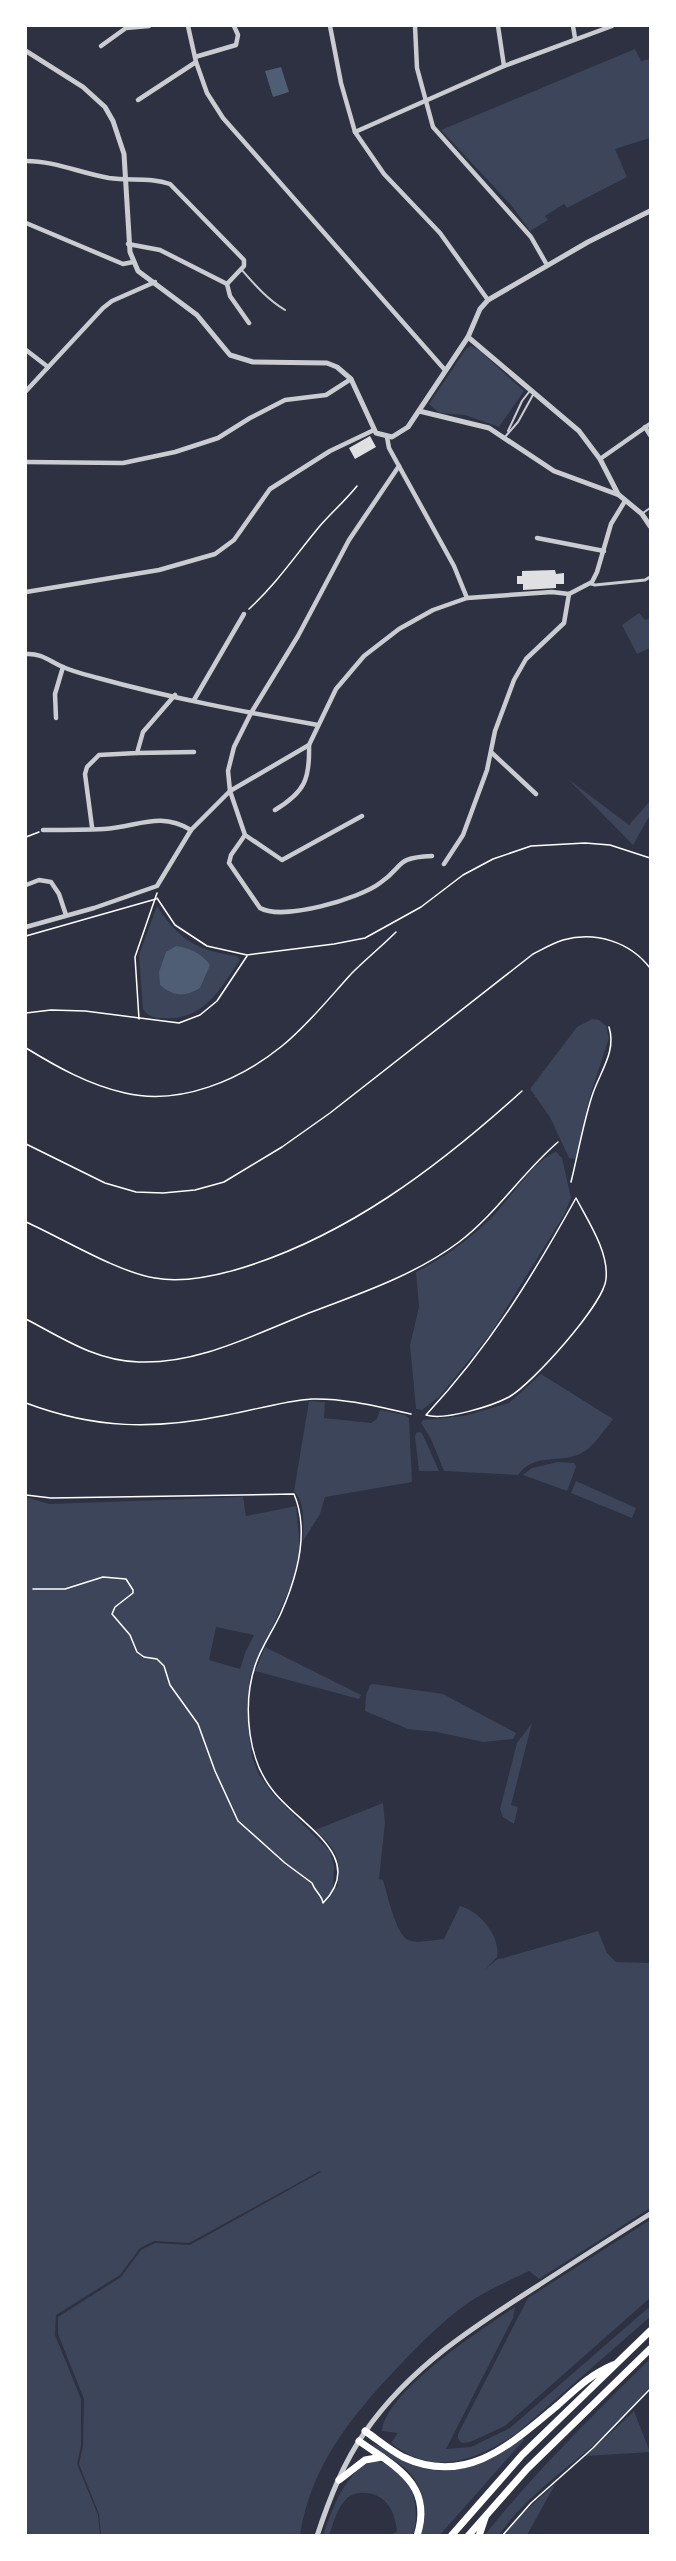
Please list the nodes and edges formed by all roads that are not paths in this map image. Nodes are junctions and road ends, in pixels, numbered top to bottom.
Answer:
1 (149, 26) edge
2 (188, 26) edge
3 (234, 26) edge
4 (330, 26) edge
5 (415, 26) edge
6 (498, 26) edge
7 (573, 26) edge
8 (612, 26) edge
9 (125, 27) edge
10 (575, 38) junction
11 (101, 46) dead end
12 (26, 51) edge
13 (196, 59) junction
14 (504, 66) junction
15 (138, 100) dead end
16 (424, 101) junction
17 (355, 132) junction
18 (26, 161) edge
19 (126, 179) junction
20 (651, 211) edge
21 (26, 223) edge
22 (128, 243) junction
23 (133, 262) junction
24 (547, 265) junction
25 (241, 269) junction
26 (155, 282) junction
27 (226, 284) junction
28 (488, 300) junction
29 (285, 310) dead end
30 (249, 323) dead end
31 (468, 337) junction
32 (26, 350) edge
33 (48, 367) junction
34 (445, 370) junction
35 (351, 379) junction
36 (26, 391) edge
37 (532, 391) junction
38 (419, 411) junction
39 (648, 426) edge
40 (374, 430) junction
41 (651, 435) edge
42 (506, 436) junction
43 (387, 437) junction
44 (600, 459) junction
45 (26, 462) edge
46 (399, 466) junction
47 (605, 471) junction
48 (592, 483) junction
49 (619, 495) junction
50 (625, 501) junction
51 (651, 508) edge
52 (642, 514) junction
53 (651, 526) edge
54 (537, 538) dead end
55 (603, 551) junction
56 (651, 577) edge
57 (591, 584) junction
58 (26, 592) edge
59 (569, 594) junction
60 (467, 598) junction
61 (244, 615) road end
62 (26, 654) edge
63 (63, 667) junction
64 (175, 695) junction
65 (194, 700) junction
66 (251, 713) junction
67 (56, 718) dead end
68 (318, 725) junction
69 (309, 745) junction
70 (136, 753) junction
71 (194, 753) dead end
72 (492, 753) junction
73 (230, 791) junction
74 (536, 794) dead end
75 (275, 810) dead end
76 (362, 816) dead end
77 (92, 827) junction
78 (44, 830) road end
79 (191, 830) junction
80 (245, 835) junction
81 (432, 856) dead end
82 (444, 864) dead end
83 (26, 885) edge
84 (66, 915) junction
85 (26, 927) edge
86 (651, 2214) edge
87 (651, 2331) edge
88 (651, 2349) edge
89 (613, 2365) junction
90 (365, 2431) junction
91 (359, 2441) junction
92 (382, 2457) junction
93 (339, 2480) junction
94 (485, 2516) junction
95 (317, 2535) edge
96 (417, 2535) edge
97 (451, 2535) edge
98 (468, 2535) edge
99 (479, 2535) edge

1 - 9 street
2 - 13 street
3 - 13 street
4 - 17 street
5 - 16 street
6 - 14 street
7 - 10 street
8 - 10 street
9 - 11 street
10 - 14 street
12 - 19 street
13 - 15 street
13 - 34 street
14 - 16 street
16 - 17 street
16 - 24 street
17 - 28 street
18 - 19 street
19 - 22 street
19 - 25 street
20 - 24 street
21 - 23 street
22 - 23 street
22 - 27 street
23 - 26 street
24 - 28 street
25 - 27 street
25 - 29 lane
26 - 33 street
26 - 35 street
27 - 30 street
28 - 31 street
31 - 34 street
31 - 37 street
32 - 33 street
33 - 36 street
34 - 38 street
35 - 40 street
35 - 45 street
37 - 42 lane
37 - 42 lane
37 - 44 street
38 - 42 street
38 - 43 street
39 - 41 street
39 - 44 street
40 - 43 street
40 - 58 street
42 - 48 street
43 - 46 street
44 - 47 street
46 - 60 street
46 - 66 street
47 - 48 street
47 - 49 street
48 - 49 street
49 - 50 street
50 - 52 street
50 - 55 street
51 - 52 lane
52 - 53 street
54 - 55 street
55 - 57 street
56 - 57 street
57 - 59 street
59 - 60 street
59 - 72 street
60 - 68 street
61 - 65 street
62 - 63 street
63 - 64 street
63 - 67 street
64 - 65 street
64 - 70 street
65 - 66 street
66 - 68 street
66 - 73 street
68 - 69 street
69 - 73 street
69 - 75 street
70 - 71 street
70 - 77 street
72 - 74 street
72 - 82 street
73 - 79 street
73 - 80 street
76 - 80 street
77 - 78 street
77 - 79 street
79 - 84 street
80 - 81 street
83 - 84 street
84 - 85 street
86 - 90 street
87 - 89 highway
88 - 94 highway
89 - 90 highway
89 - 97 highway
90 - 91 street
91 - 92 highway
91 - 93 street
92 - 93 highway
92 - 96 highway
93 - 95 street
94 - 98 highway
94 - 99 highway

